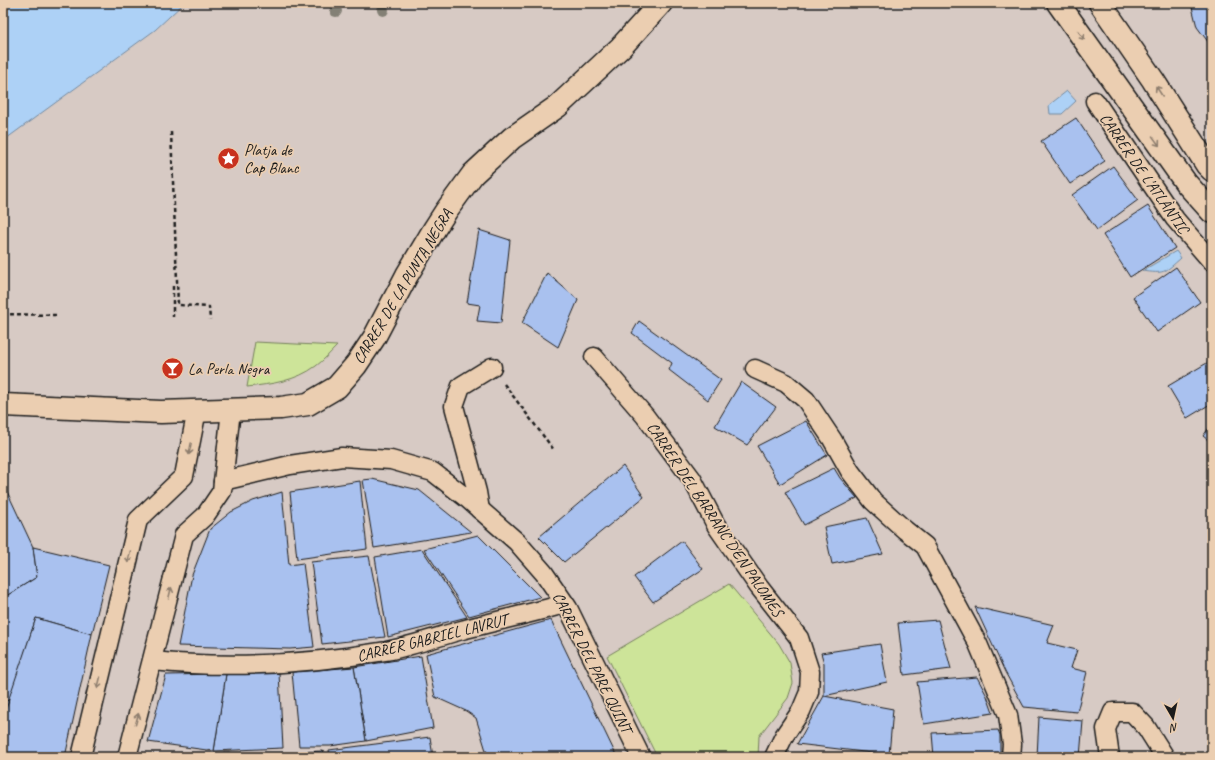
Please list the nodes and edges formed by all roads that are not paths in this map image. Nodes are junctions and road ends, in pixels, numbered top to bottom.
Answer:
1 (661, 3) edge
2 (1058, 3) edge
3 (1100, 3) edge
4 (1113, 3) edge
5 (1115, 25) junction
6 (1095, 101) dead end
7 (1212, 170) edge
8 (1212, 212) edge
9 (1212, 262) edge
10 (594, 356) dead end
11 (492, 367) road end
12 (755, 370) dead end
13 (3, 405) edge
14 (198, 410) junction
15 (231, 410) junction
16 (223, 481) junction
17 (480, 510) junction
18 (566, 604) junction
19 (153, 661) junction
20 (81, 757) edge
21 (127, 757) edge
22 (641, 757) edge
23 (774, 757) edge
24 (1011, 757) edge
25 (1110, 757) edge
26 (1165, 757) edge

1 - 15 street, CARRER DE LA PUNTA NEGRA
2 -> 8 street
3 - 5 street
4 - 5 street
7 -> 5 street
6 - 9 street, CARRER DE L'ATLÀNTIC
10 - 23 street, CARRER DEL BARRANC D'EN PALOMES
11 - 17 street
12 - 24 street
13 - 14 street, CARRER DE LA PUNTA NEGRA
14 - 15 street, CARRER DE LA PUNTA NEGRA
14 -> 20 street
15 - 16 street
16 - 17 street, CARRER DEL PARE QUINT
19 -> 16 street
17 - 18 street, CARRER DEL PARE QUINT
18 - 19 street, CARRER GABRIEL LAVRUT
18 - 22 street, CARRER DEL PARE QUINT
21 -> 19 street
25 - 26 street

